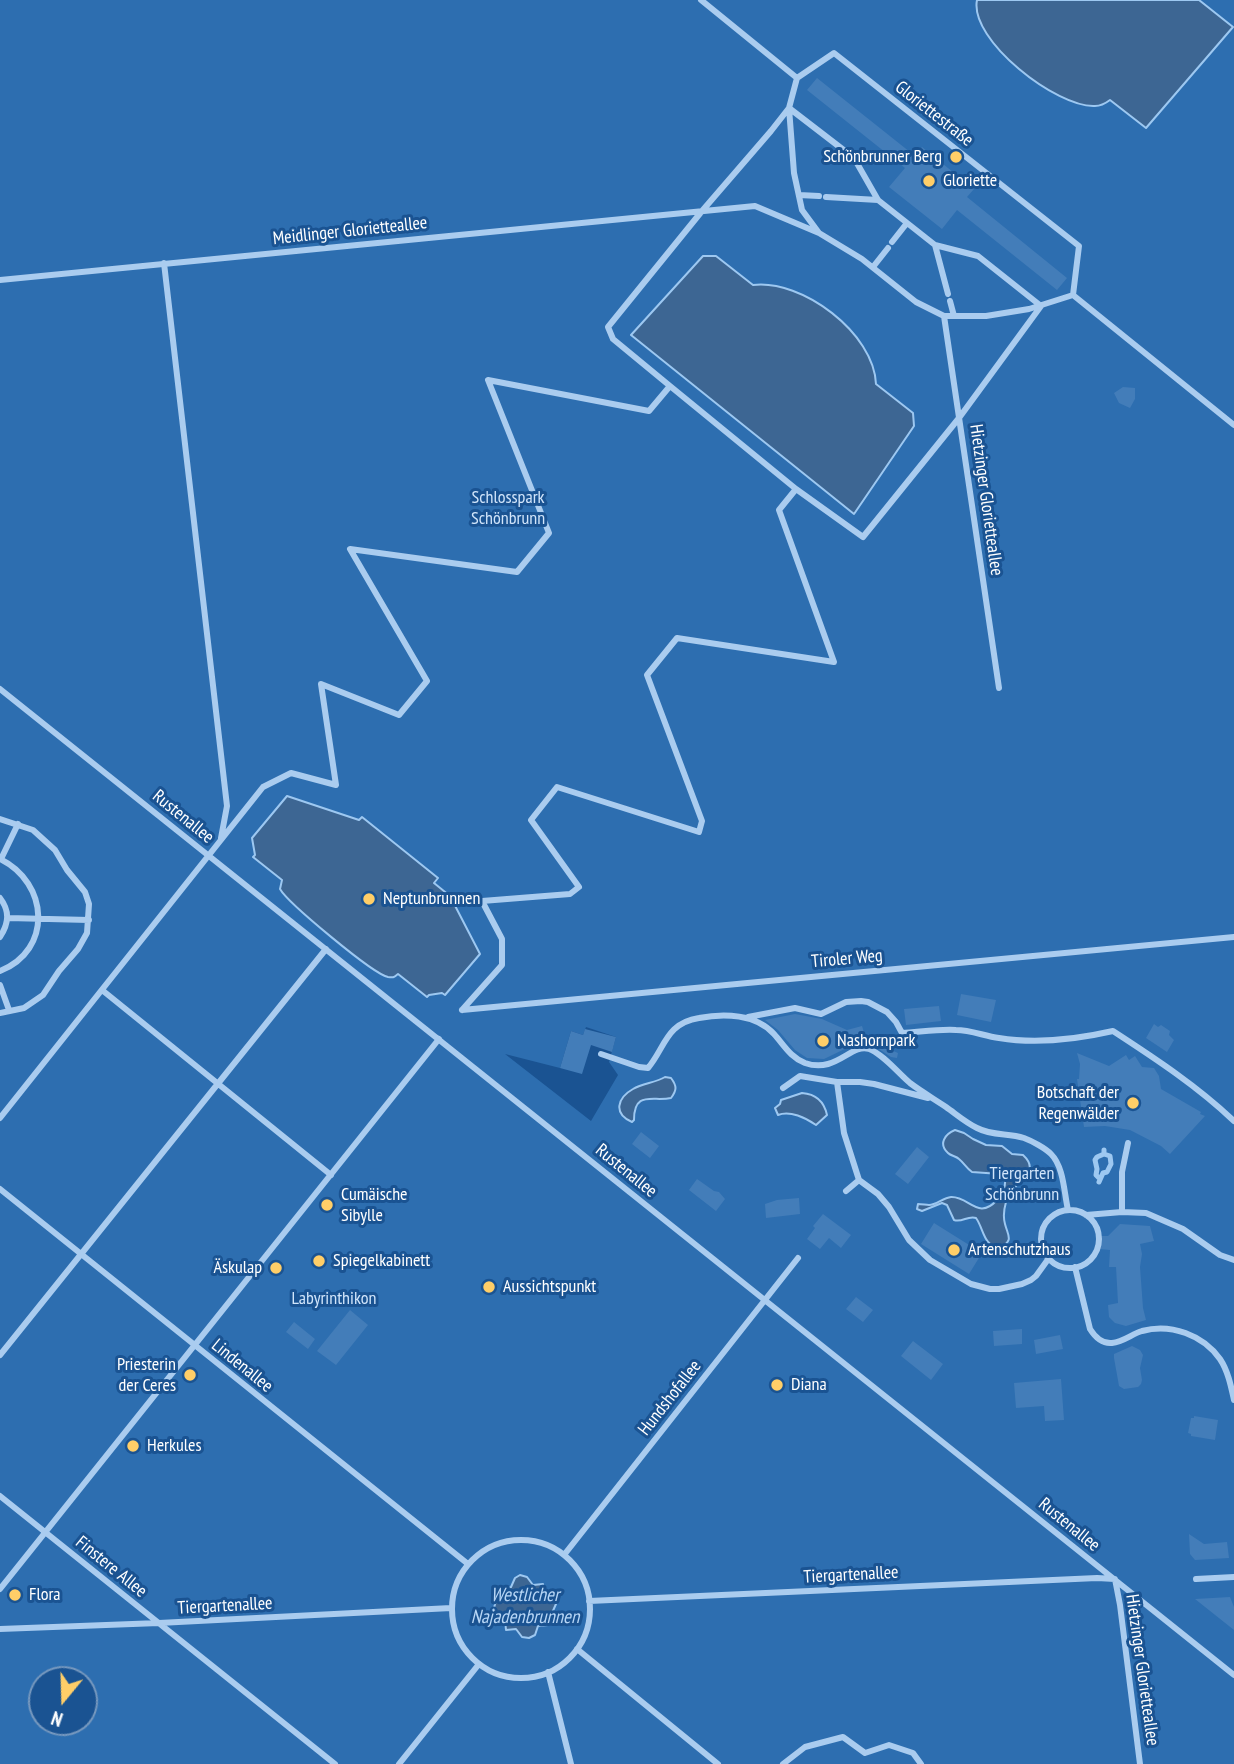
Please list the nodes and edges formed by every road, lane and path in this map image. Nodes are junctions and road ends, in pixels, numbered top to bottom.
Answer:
1 (701, 0) edge
2 (797, 78) junction
3 (789, 108) junction
4 (799, 195) junction
5 (878, 200) junction
6 (702, 211) junction
7 (907, 223) junction
8 (819, 233) junction
9 (935, 245) junction
10 (164, 263) junction
11 (873, 267) junction
12 (0, 280) edge
13 (948, 293) dead end
14 (1073, 295) junction
15 (950, 301) dead end
16 (1041, 306) junction
17 (944, 316) junction
18 (954, 316) junction
19 (670, 386) junction
20 (960, 418) junction
21 (1234, 425) edge
22 (796, 489) junction
23 (999, 688) dead end
24 (0, 689) edge
25 (0, 819) edge
26 (18, 824) junction
27 (221, 840) junction
28 (209, 855) junction
29 (1, 859) edge
30 (0, 898) edge
31 (8, 918) junction
32 (38, 918) junction
33 (89, 920) junction
34 (0, 937) edge
35 (1234, 937) edge
36 (326, 949) junction
37 (0, 971) edge
38 (0, 985) edge
39 (102, 990) junction
40 (9, 1010) junction
41 (0, 1013) edge
42 (746, 1018) junction
43 (439, 1039) junction
44 (601, 1054) dead end
45 (837, 1083) junction
46 (218, 1084) junction
47 (783, 1088) dead end
48 (933, 1100) junction
49 (0, 1118) edge
50 (1234, 1121) edge
51 (1128, 1143) dead end
52 (331, 1175) junction
53 (859, 1180) junction
54 (0, 1189) edge
55 (846, 1191) dead end
56 (1068, 1210) junction
57 (1122, 1212) junction
58 (1086, 1215) junction
59 (81, 1254) junction
60 (798, 1258) dead end
61 (1049, 1258) junction
62 (1234, 1260) edge
63 (1075, 1267) junction
64 (765, 1300) junction
65 (195, 1345) junction
66 (0, 1355) edge
67 (1234, 1400) edge
68 (0, 1496) edge
69 (45, 1532) junction
70 (564, 1555) junction
71 (468, 1564) junction
72 (1234, 1577) edge
73 (1196, 1578) dead end
74 (1115, 1579) junction
75 (0, 1589) edge
76 (589, 1601) junction
77 (451, 1608) junction
78 (159, 1623) junction
79 (0, 1629) edge
80 (577, 1649) junction
81 (479, 1664) junction
82 (548, 1672) junction
83 (1234, 1675) edge
84 (335, 1764) edge
85 (399, 1764) edge
86 (571, 1764) edge
87 (718, 1764) edge
88 (783, 1764) edge
89 (921, 1764) edge
90 (1140, 1764) edge

1 - 2 street
2 - 3 street
2 - 14 street, Gloriettestraße
3 - 4 street
3 - 5 street
3 - 6 street
4 - 5 street
4 - 8 street
5 - 7 street
6 - 8 street, Meidlinger Glorietteallee
6 - 10 street, Meidlinger Glorietteallee
6 - 19 street
7 - 9 street
7 - 11 street
8 - 11 street, Meidlinger Glorietteallee
9 - 13 street
9 - 16 street
10 - 12 street, Meidlinger Glorietteallee
10 - 27 street
11 - 17 street, Meidlinger Glorietteallee
14 - 16 street
14 - 21 street
15 - 18 street
16 - 18 street
16 - 20 street
17 - 18 street
17 - 20 street, Hietzinger Glorietteallee
19 - 22 street
19 - 27 street
20 - 22 street
20 - 23 street, Hietzinger Glorietteallee
22 - 35 street, Tiroler Weg
24 - 28 street, Rustenallee
25 - 26 street
26 - 29 street
26 - 33 street
27 - 28 street
28 - 36 street, Rustenallee
28 - 39 street
29 - 32 street
30 - 31 street
31 - 32 street
31 - 34 street
32 - 33 street
32 - 37 street
33 - 40 street
36 - 43 street, Rustenallee
36 - 46 street
38 - 40 street
39 - 46 street
39 - 49 street
40 - 41 street
42 - 44 street
42 - 48 street
42 - 50 street
43 - 52 street
43 - 64 street, Rustenallee
45 - 47 street
45 - 48 street
45 - 53 street
46 - 52 street
46 - 59 street
48 - 56 street
51 - 57 street
52 - 65 street
53 - 55 street
53 - 61 street
54 - 59 street, Lindenallee
56 - 58 street
56 - 61 street
57 - 58 street
57 - 62 street
58 - 63 street
59 - 65 street, Lindenallee
59 - 66 street
60 - 64 street, Hundshofallee
61 - 63 street
63 - 67 street
64 - 70 street, Hundshofallee
64 - 74 street, Rustenallee
65 - 69 street
65 - 71 street, Lindenallee
68 - 69 street, Finstere Allee
69 - 75 street
69 - 78 street, Finstere Allee
70 - 71 street
70 - 76 street
71 - 77 street
72 - 73 street
74 - 76 street, Tiergartenallee
74 - 83 street, Rustenallee
74 - 90 street, Hietzinger Glorietteallee
76 - 80 street
77 - 78 street, Tiergartenallee
77 - 81 street
78 - 79 street, Tiergartenallee
78 - 84 street, Finstere Allee
80 - 82 street
80 - 87 street
81 - 82 street
81 - 85 street
82 - 86 street
88 - 89 street

